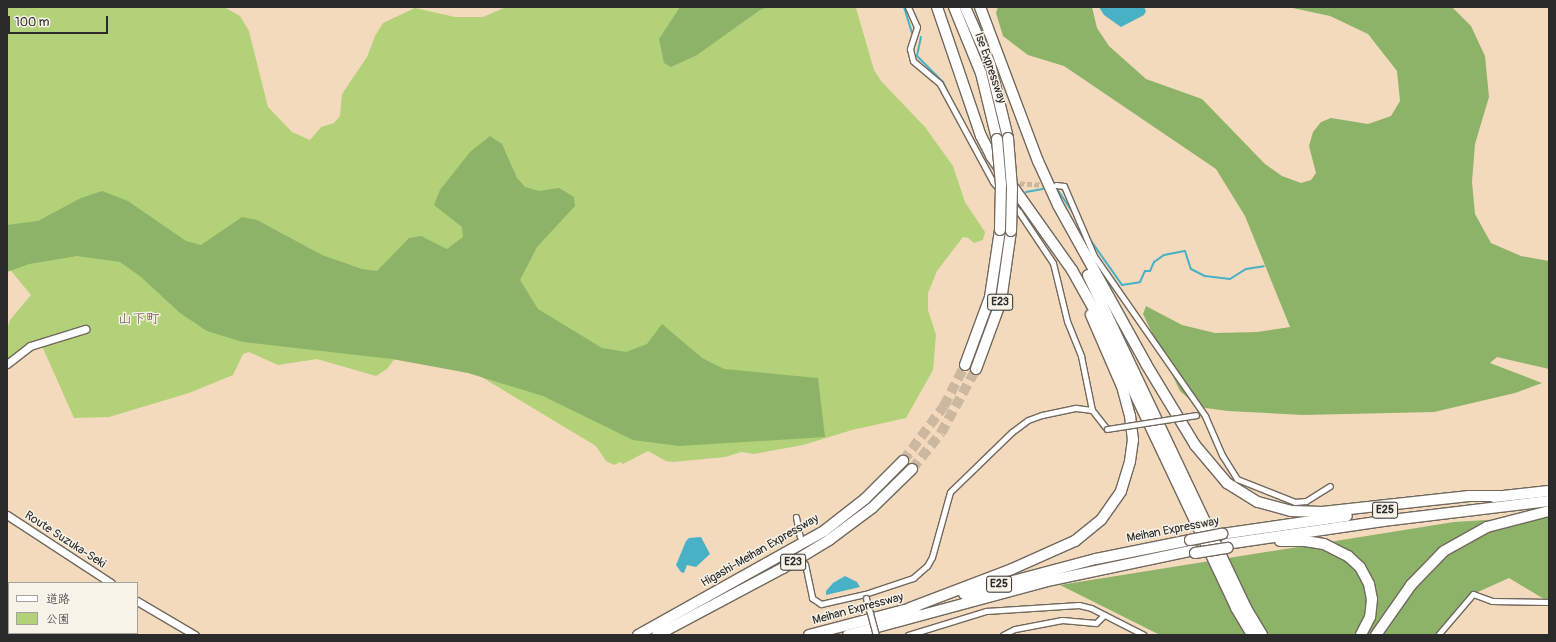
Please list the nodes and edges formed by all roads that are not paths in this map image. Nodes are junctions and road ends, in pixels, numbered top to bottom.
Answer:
1 (908, 7) edge
2 (937, 7) edge
3 (954, 7) edge
4 (965, 7) edge
5 (980, 7) edge
6 (1056, 185) tunnel mouth
7 (1058, 205) junction
8 (1050, 238) junction
9 (85, 329) dead end
10 (7, 364) edge
11 (965, 365) tunnel mouth
12 (976, 369) tunnel mouth
13 (1092, 410) junction
14 (1196, 415) dead end
15 (903, 461) tunnel mouth
16 (912, 469) tunnel mouth
17 (1330, 486) dead end
18 (1549, 491) edge
19 (1499, 496) junction
20 (1549, 501) edge
21 (1549, 512) edge
22 (7, 515) edge
23 (796, 516) dead end
24 (800, 537) dead end
25 (1227, 546) junction
26 (805, 564) dead end
27 (109, 582) edge
28 (865, 596) junction
29 (138, 602) edge
30 (1549, 602) edge
31 (910, 608) junction
32 (1104, 615) junction
33 (657, 631) edge
34 (195, 635) edge
35 (638, 635) edge
36 (809, 635) edge
37 (848, 635) edge
38 (876, 635) edge
39 (908, 635) edge
40 (1003, 635) edge
41 (1144, 635) edge
42 (1252, 635) edge
43 (1262, 635) edge
44 (1361, 635) edge
45 (1376, 635) edge
46 (1438, 635) edge

1 - 13 street
2 - 8 highway
3 - 11 highway, Ise Expressway / E23, bridge
4 - 12 highway, Ise Expressway / E23, bridge
5 - 7 highway
6 - 17 street
7 - 19 highway
7 - 43 highway
8 - 31 highway
8 - 42 highway
9 - 10 main road
13 - 14 street, bridge
13 - 28 street
15 - 33 highway, Higashi-Meihan Expressway / E23
16 - 33 highway, Higashi-Meihan Expressway / E23
18 - 19 highway, Meihan Expressway / E25
19 - 31 highway, Meihan Expressway / E25, bridge
20 - 25 highway, Meihan Expressway / E25
21 - 45 highway
22 - 27 main road, Route Suzuka-Seki
23 - 24 street
25 - 37 highway, Meihan Expressway / E25
25 - 44 highway
26 - 28 street
28 - 38 street, bridge
29 - 34 main road
30 - 46 street
31 - 36 highway, Meihan Expressway / E25
32 - 39 street
32 - 40 street
32 - 41 street
33 - 35 highway, Higashi-Meihan Expressway / E23

